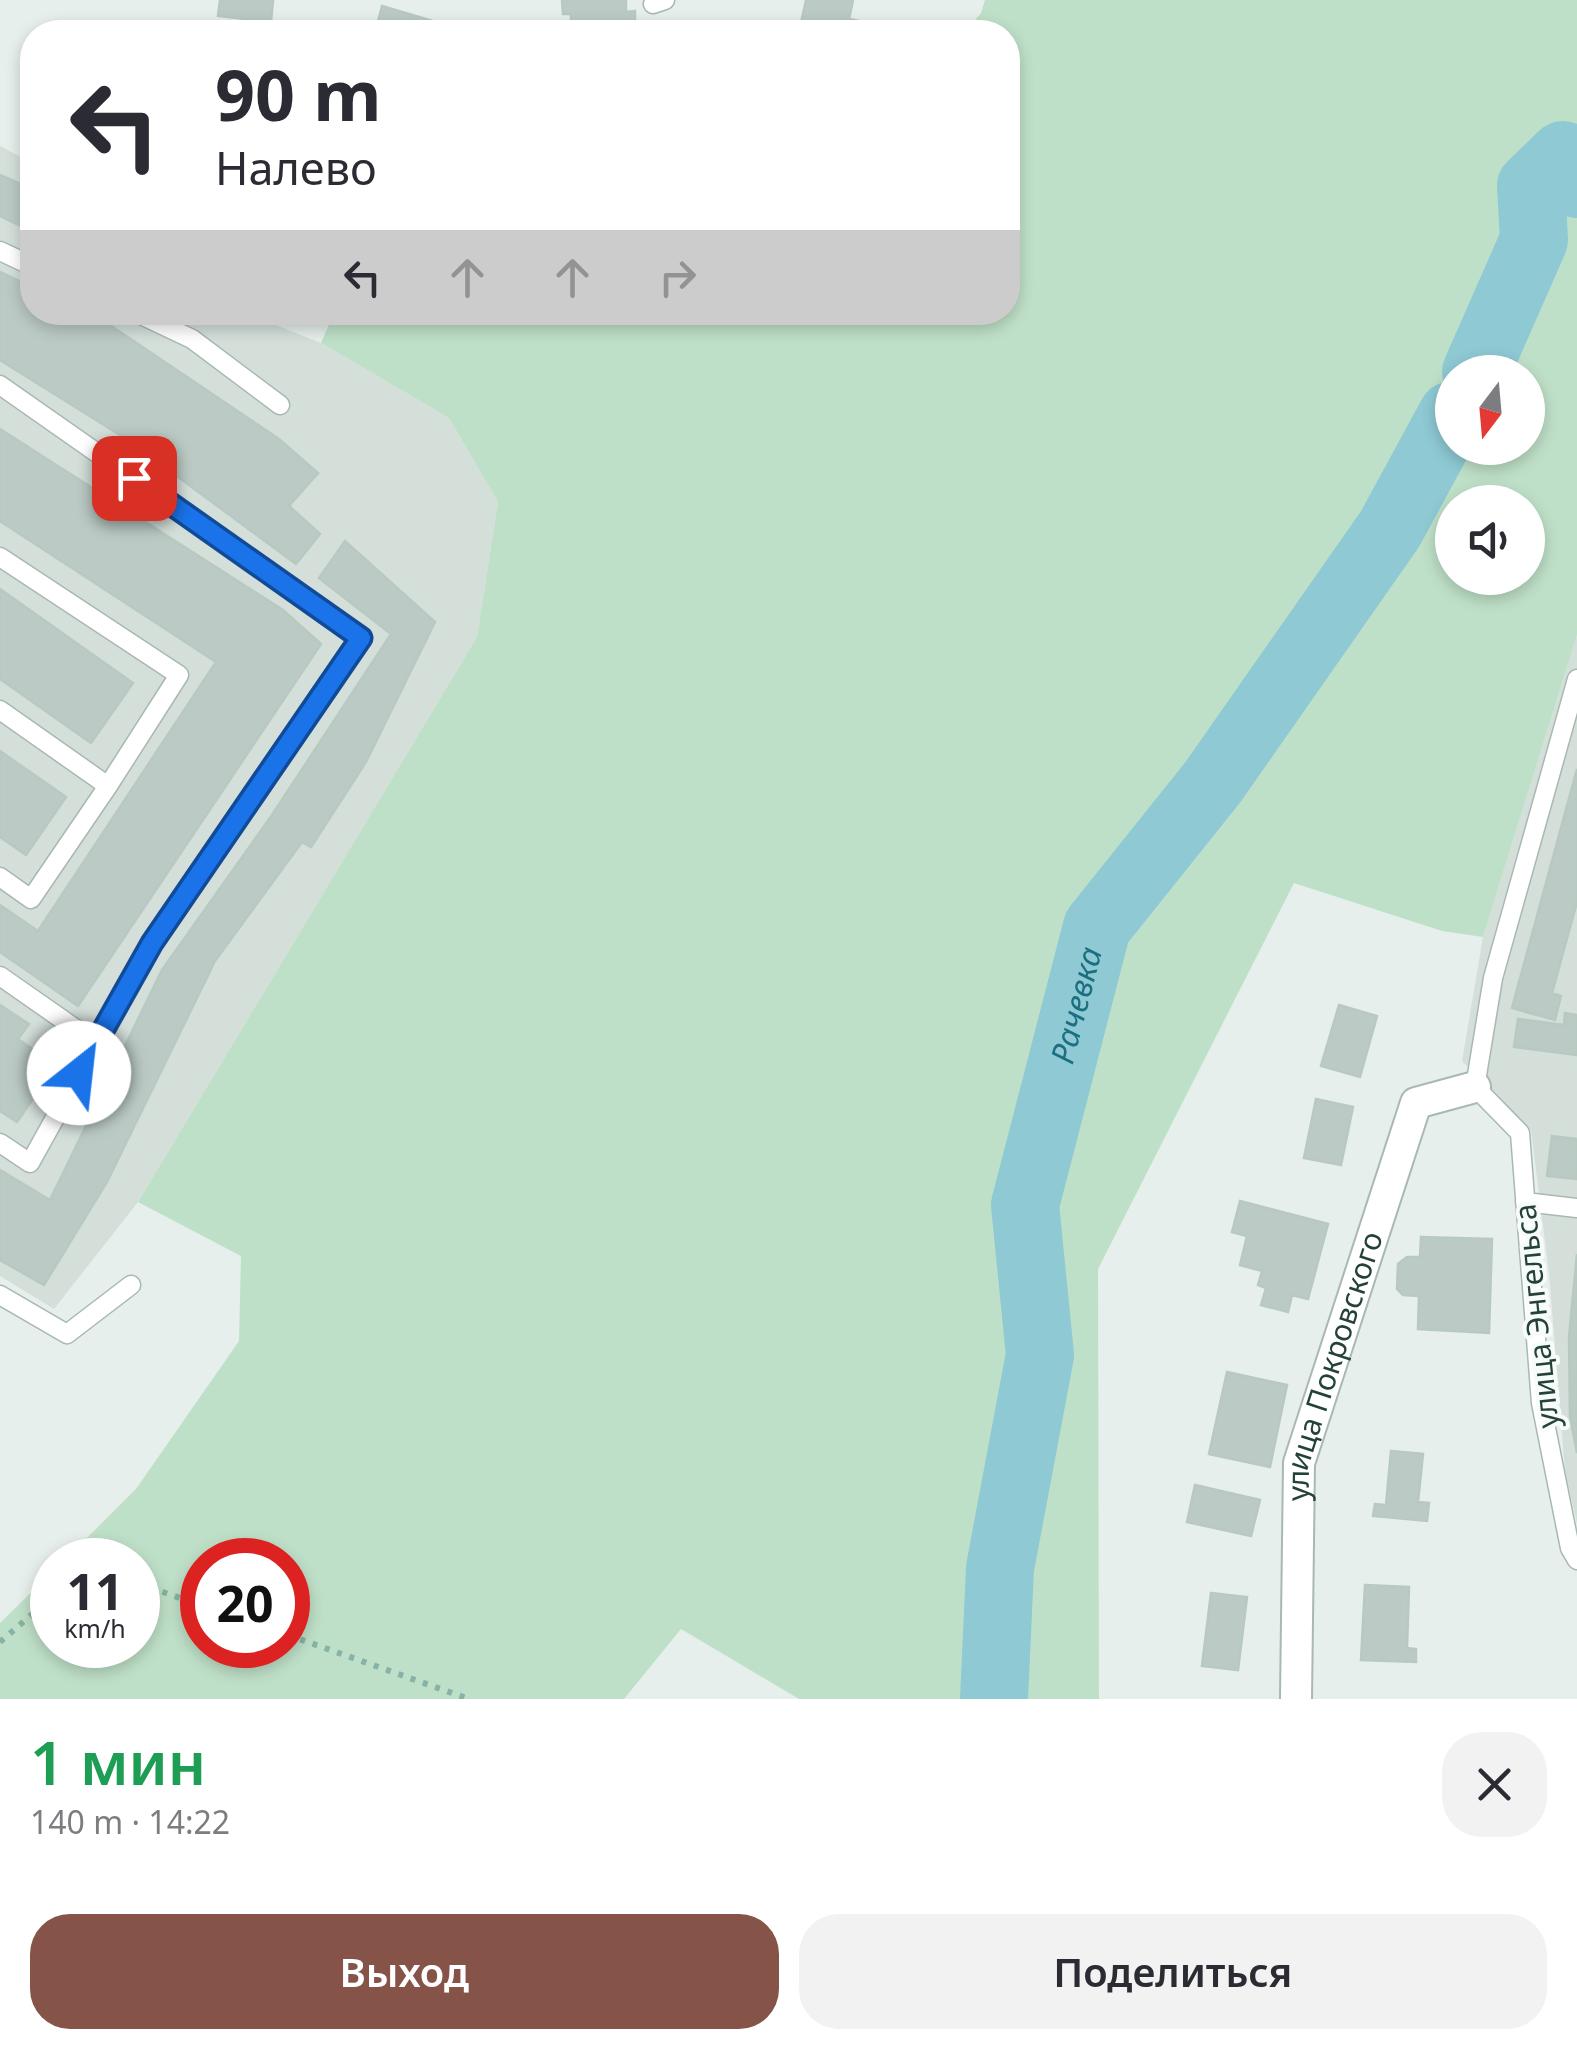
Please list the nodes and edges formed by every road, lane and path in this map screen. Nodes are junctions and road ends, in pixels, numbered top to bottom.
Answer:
1 (162, 325) edge
2 (0, 385) edge
3 (280, 405) dead end
4 (0, 557) edge
5 (1577, 678) edge
6 (0, 710) edge
7 (108, 786) junction
8 (0, 877) edge
9 (0, 976) edge
10 (96, 1043) junction
11 (1475, 1087) junction
12 (0, 1143) edge
13 (1526, 1202) junction
14 (1577, 1208) edge
15 (131, 1285) dead end
16 (0, 1296) edge
17 (1577, 1560) edge
18 (30, 1617) edge
19 (0, 1642) edge
20 (310, 1644) edge
21 (470, 1699) edge
22 (1296, 1699) edge

1 - 3 lane
2 - 10 lane
4 - 7 lane
5 - 11 lane
6 - 7 lane
7 - 8 lane
9 - 10 lane
10 - 12 lane
11 - 13 lane, улица Энгельса
11 - 22 street, улица Покровского
13 - 14 lane
13 - 17 lane, улица Энгельса
15 - 16 lane
18 - 19 path
20 - 21 path

